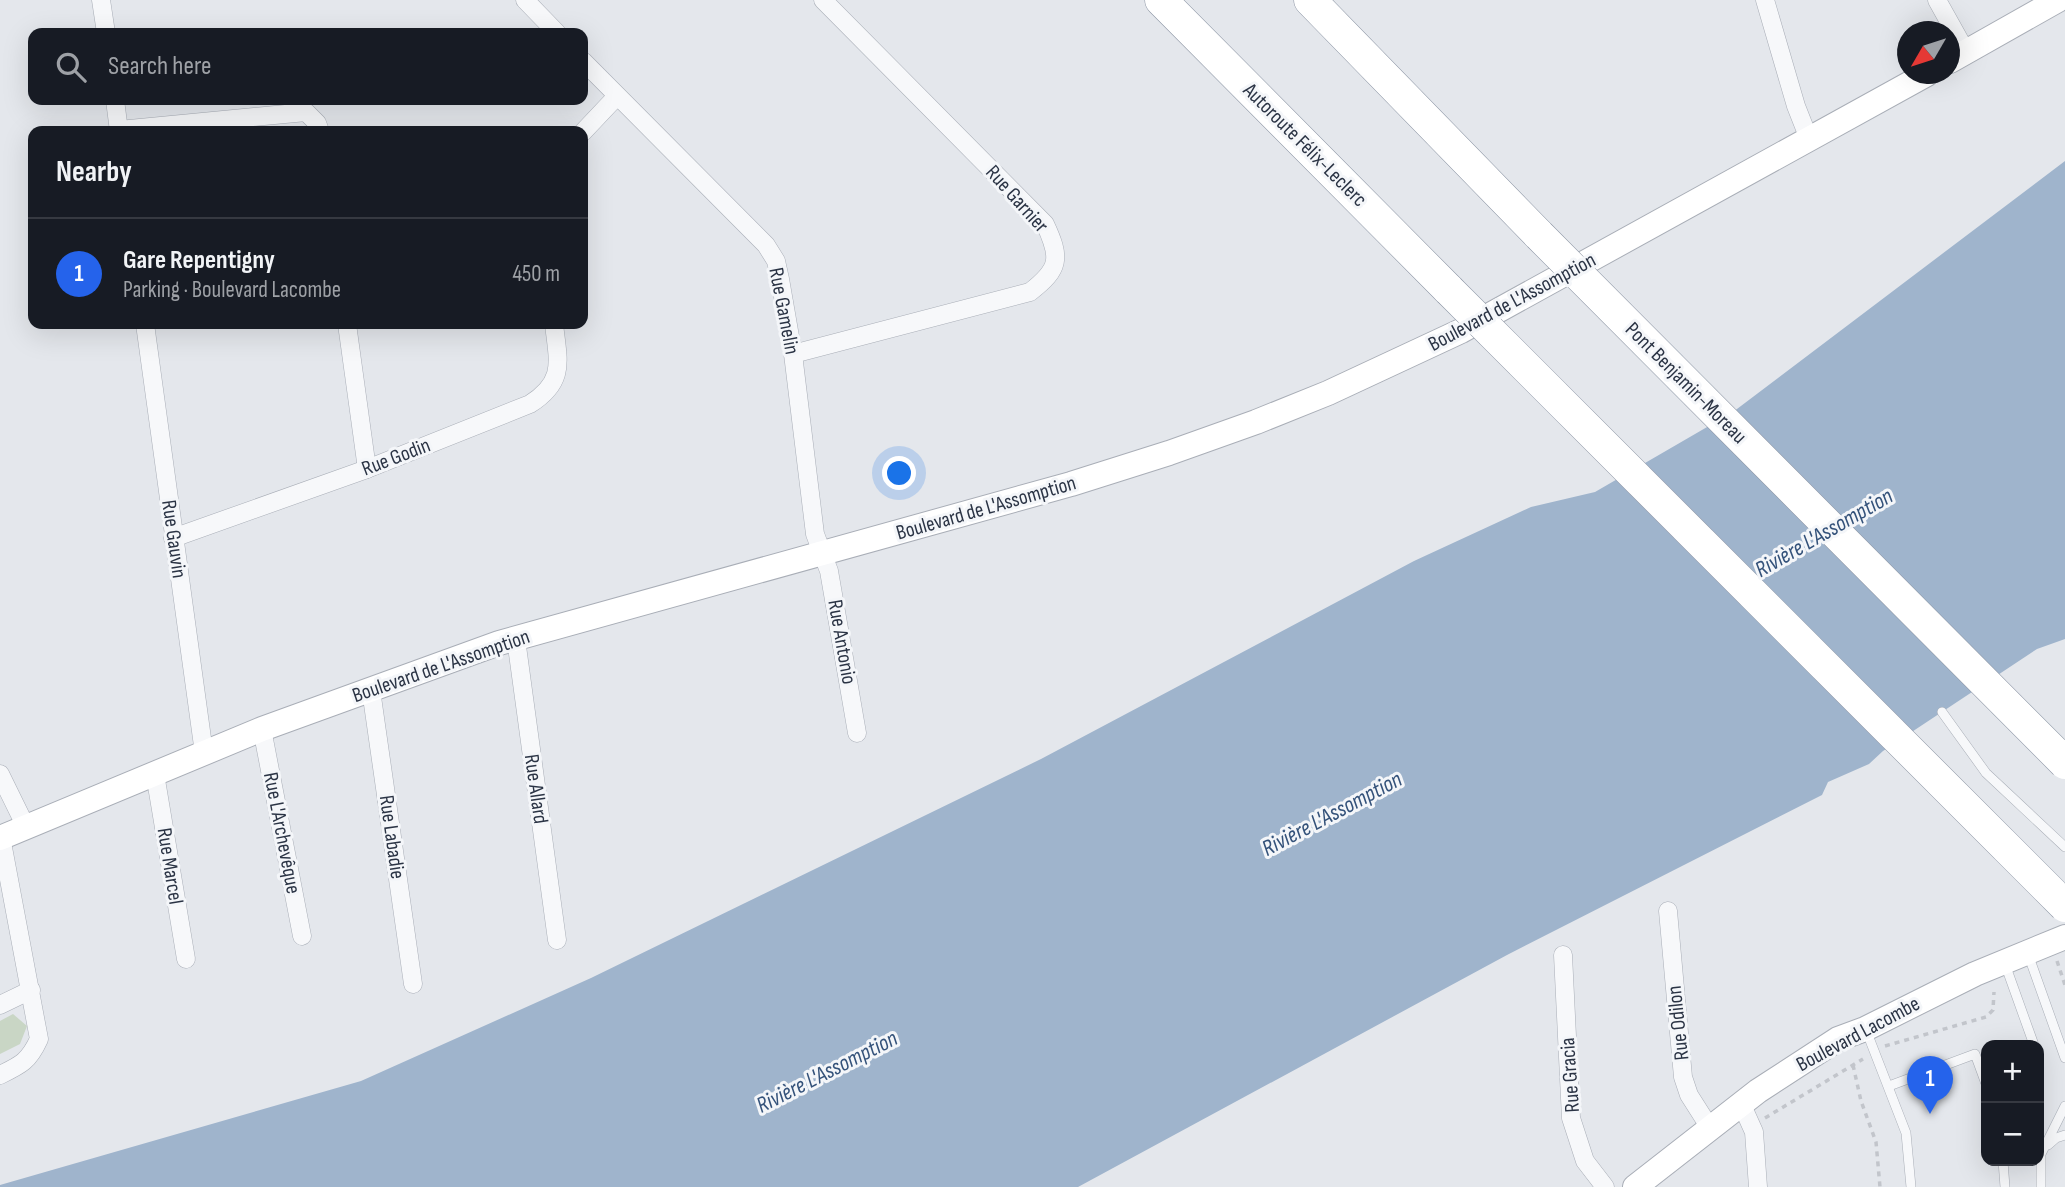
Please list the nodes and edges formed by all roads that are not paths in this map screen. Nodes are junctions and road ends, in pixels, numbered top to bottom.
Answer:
1 (101, 0) edge
2 (525, 0) edge
3 (823, 0) edge
4 (1161, 0) edge
5 (1310, 0) edge
6 (1765, 0) edge
7 (1937, 0) edge
8 (2058, 0) edge
9 (1945, 21) edge
10 (105, 28) edge
11 (552, 28) edge
12 (1960, 55) edge
13 (588, 66) edge
14 (1909, 84) edge
15 (617, 96) junction
16 (116, 105) edge
17 (118, 126) edge
18 (168, 126) edge
19 (318, 126) edge
20 (588, 127) edge
21 (1809, 139) junction
22 (146, 329) edge
23 (348, 329) edge
24 (555, 329) edge
25 (793, 354) junction
26 (367, 469) junction
27 (173, 538) junction
28 (823, 553) junction
29 (516, 639) junction
30 (371, 690) junction
31 (1942, 712) dead end
32 (262, 729) junction
33 (857, 733) dead end
34 (204, 753) junction
35 (2065, 763) edge
36 (0, 774) edge
37 (155, 774) junction
38 (26, 827) junction
39 (0, 837) edge
40 (2065, 847) edge
41 (2065, 906) edge
42 (1668, 911) dead end
43 (302, 936) dead end
44 (557, 940) dead end
45 (2060, 948) edge
46 (2027, 952) junction
47 (1563, 955) dead end
48 (186, 959) dead end
49 (2004, 962) junction
50 (413, 984) dead end
51 (31, 990) junction
52 (0, 1005) edge
53 (1865, 1029) junction
54 (2032, 1040) edge
55 (2065, 1058) edge
56 (1981, 1070) edge
57 (0, 1075) edge
58 (1889, 1086) junction
59 (1741, 1103) junction
60 (2065, 1106) edge
61 (1710, 1128) junction
62 (2065, 1135) edge
63 (2044, 1149) joint
64 (2003, 1166) edge
65 (2040, 1166) edge
66 (1605, 1187) edge
67 (1635, 1187) edge
68 (1758, 1187) edge
69 (1911, 1187) edge
70 (2005, 1187) edge
71 (2041, 1187) edge

1 - 10 street
2 - 11 street
3 - 25 street, Rue Garnier
4 - 41 highway, Autoroute Félix-Leclerc, bridge
5 - 35 highway, Pont Benjamin-Moreau, bridge
6 - 21 street
7 - 9 street
8 - 12 street
13 - 15 street, Rue Gamelin
14 - 21 street, Boulevard de L'Assomption
15 - 20 street
15 - 25 street, Rue Gamelin
16 - 17 street
18 - 19 street
21 - 28 street, Boulevard de L'Assomption
22 - 27 street, Rue Gauvin
23 - 26 street
24 - 26 street, Rue Godin
25 - 28 street, Rue Gamelin
26 - 27 street, Rue Godin
27 - 34 street, Rue Gauvin
28 - 29 street, Boulevard de L'Assomption
28 - 33 street, Rue Antonio
29 - 30 street, Boulevard de L'Assomption
29 - 44 street, Rue Allard
30 - 32 street, Boulevard de L'Assomption
30 - 50 street, Rue Labadie
31 - 40 lane
32 - 34 street, Boulevard de L'Assomption
32 - 43 street, Rue L'Archevêque
34 - 37 street, Boulevard de L'Assomption
36 - 38 street
37 - 38 street, Boulevard de L'Assomption
37 - 48 street, Rue Marcel
38 - 39 street, Boulevard de L'Assomption
39 - 51 street
42 - 61 street, Rue Odilon
45 - 46 street, Boulevard Lacombe
46 - 49 street, Boulevard Lacombe
46 - 55 lane
47 - 66 street, Rue Gracia
49 - 53 street, Boulevard Lacombe
49 - 54 lane
51 - 52 street
51 - 57 street
53 - 58 lane
53 - 59 street, Boulevard Lacombe
56 - 58 lane
58 - 69 lane
59 - 61 street, Boulevard Lacombe
59 - 68 street
60 - 63 lane
61 - 67 street, Boulevard Lacombe
62 - 63 lane
64 - 70 lane
65 - 71 lane

